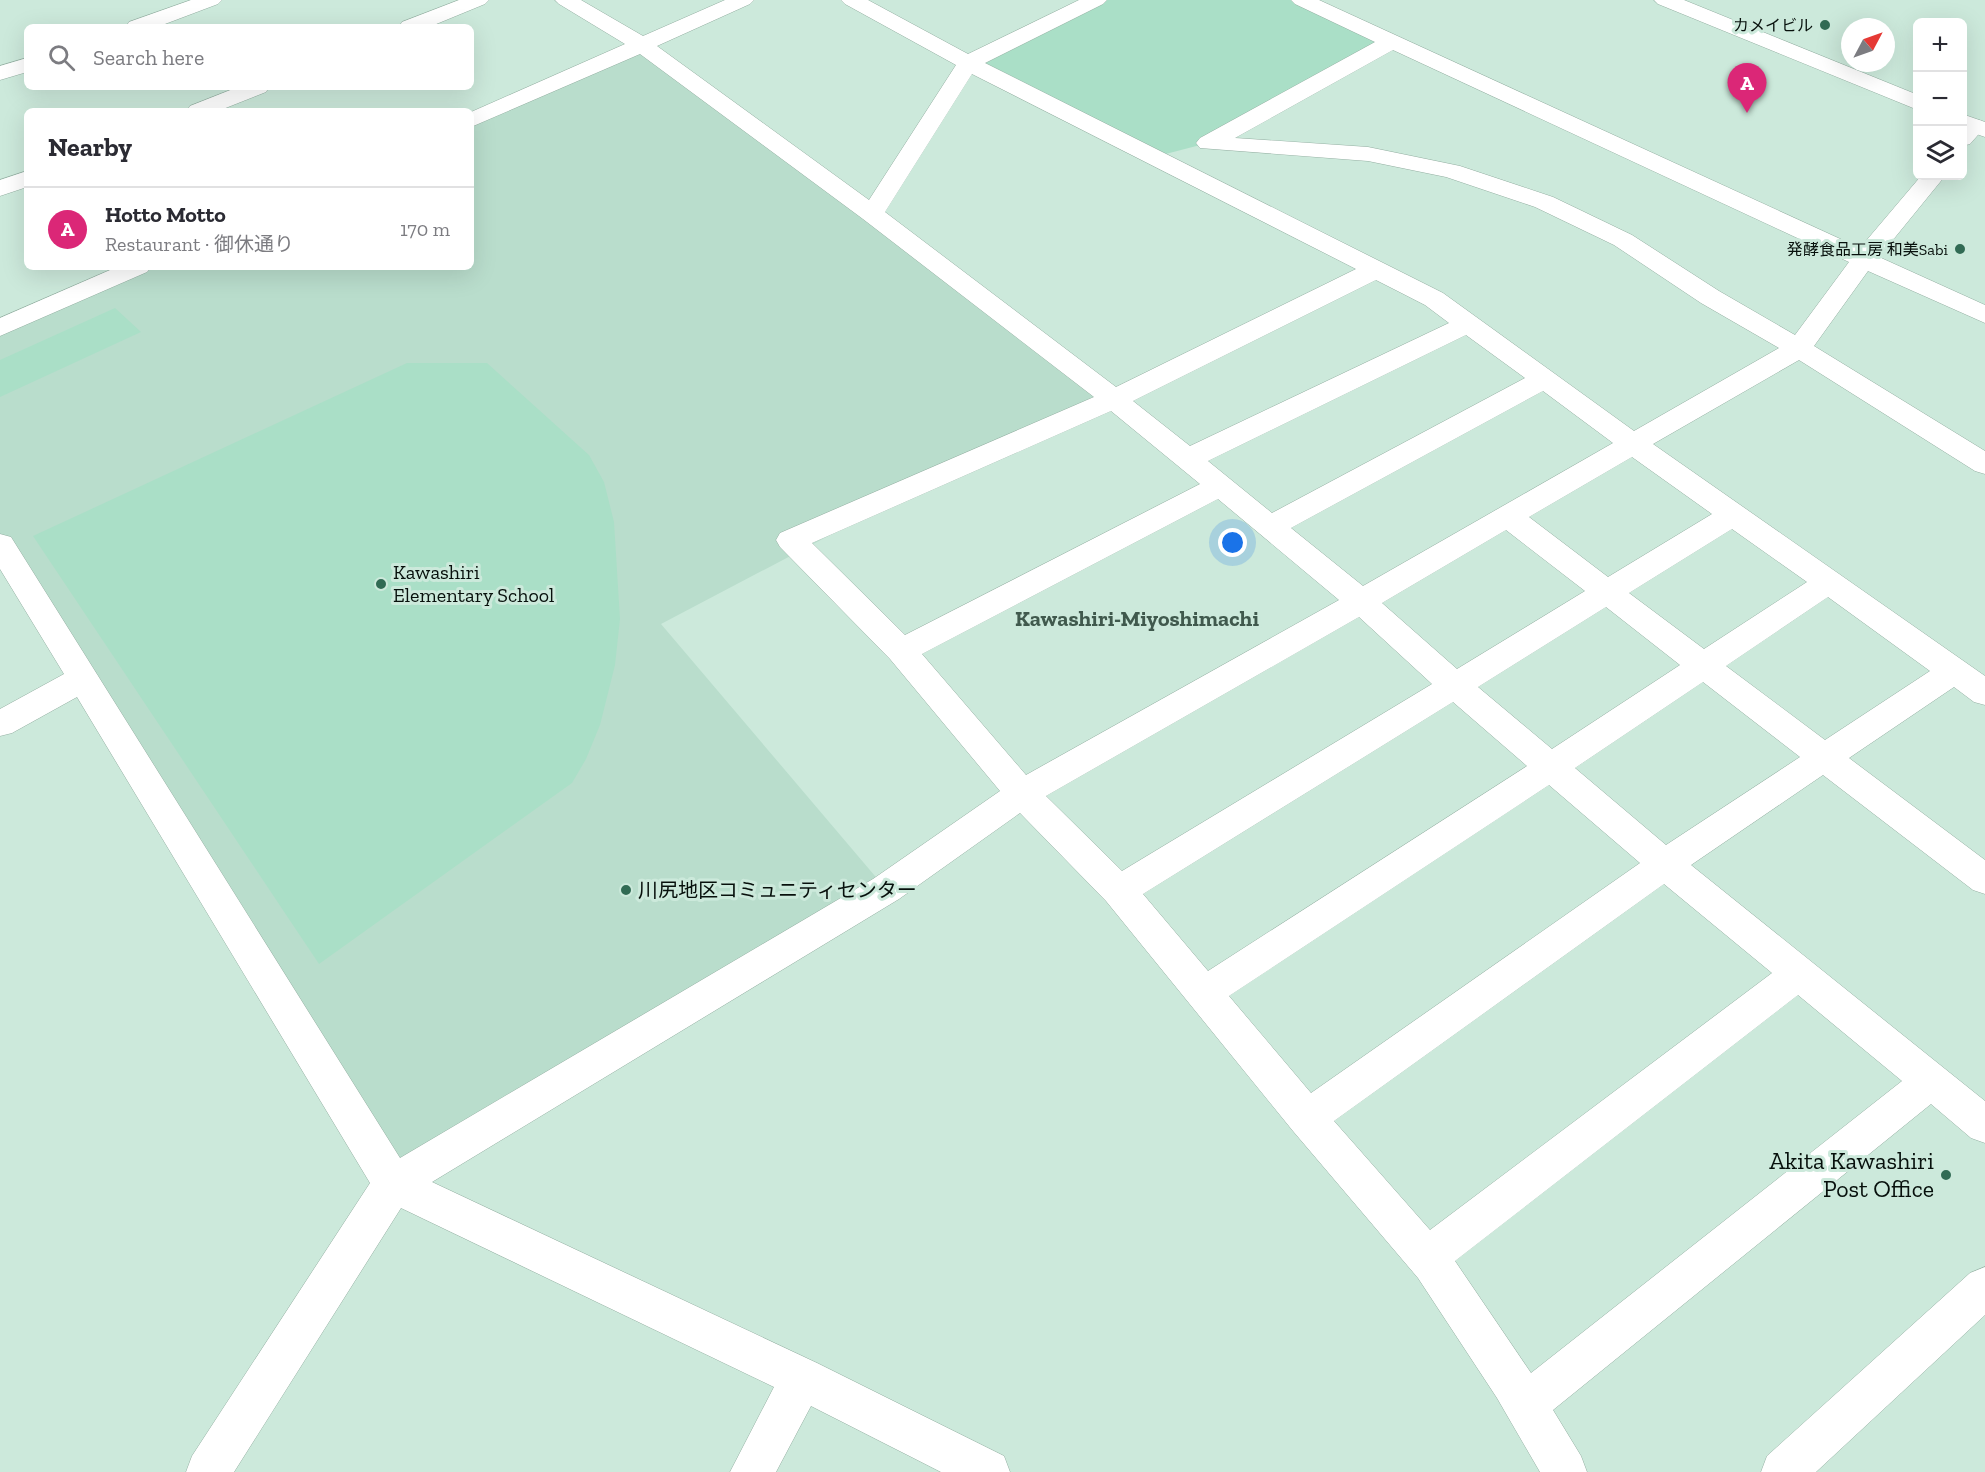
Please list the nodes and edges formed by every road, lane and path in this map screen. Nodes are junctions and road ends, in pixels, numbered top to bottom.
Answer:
1 (211, 0) edge
2 (478, 0) edge
3 (566, 0) edge
4 (743, 0) edge
5 (852, 0) edge
6 (1096, 0) edge
7 (1302, 0) edge
8 (1665, 0) edge
9 (145, 24) edge
10 (418, 24) edge
11 (1393, 41) junction
12 (642, 45) junction
13 (968, 63) junction
14 (24, 65) edge
15 (0, 73) edge
16 (250, 90) edge
17 (1913, 101) edge
18 (206, 108) edge
19 (474, 119) edge
20 (1208, 143) junction
21 (1154, 157) junction
22 (24, 179) edge
23 (1930, 180) edge
24 (0, 189) edge
25 (872, 214) junction
26 (1863, 260) junction
27 (131, 270) edge
28 (1375, 270) junction
29 (1985, 315) edge
30 (1468, 324) junction
31 (0, 327) edge
32 (1799, 348) junction
33 (1544, 379) junction
34 (1114, 399) junction
35 (1632, 443) junction
36 (1187, 459) junction
37 (1985, 464) edge
38 (1220, 486) junction
39 (1734, 514) junction
40 (1507, 516) junction
41 (1270, 527) junction
42 (0, 544) edge
43 (1829, 582) junction
44 (1607, 591) junction
45 (1360, 602) junction
46 (902, 651) junction
47 (1703, 666) junction
48 (1954, 671) junction
49 (84, 678) junction
50 (1454, 685) junction
51 (1985, 693) edge
52 (0, 724) edge
53 (1825, 758) junction
54 (1551, 768) junction
55 (1022, 794) junction
56 (1665, 864) junction
57 (1985, 880) edge
58 (1119, 891) junction
59 (1799, 973) junction
60 (1204, 993) junction
61 (1931, 1081) junction
62 (1307, 1118) junction
63 (1985, 1125) edge
64 (393, 1184) junction
65 (1426, 1258) junction
66 (1985, 1287) edge
67 (802, 1378) junction
68 (1525, 1405) junction
69 (208, 1472) edge
70 (752, 1472) edge
71 (988, 1472) edge
72 (1565, 1472) edge
73 (1783, 1472) edge

1 - 9 street
2 - 10 street
3 - 12 street
4 - 12 street
5 - 13 street
6 - 13 street
7 - 11 street
8 - 17 street
11 - 20 street
11 - 26 street
12 - 19 street
12 - 25 street
13 - 21 street
13 - 25 street
14 - 15 street
16 - 18 street
20 - 21 street
20 - 32 street
21 - 28 street
22 - 24 street
23 - 26 street
25 - 34 street
26 - 29 street
26 - 32 street
27 - 31 street
28 - 30 street
28 - 34 street
30 - 33 street
30 - 36 street
32 - 35 street
32 - 37 street
33 - 35 street
33 - 41 street
34 - 36 street
34 - 46 street
35 - 39 street
35 - 40 street
36 - 38 street
38 - 41 street
38 - 46 street
39 - 43 street
39 - 44 street
40 - 44 street
40 - 45 street
41 - 45 street
42 - 49 street
43 - 47 street
43 - 48 street
44 - 47 street
44 - 50 street
45 - 50 street
45 - 55 street
46 - 55 street
47 - 53 street
47 - 54 street
48 - 51 street
48 - 53 street
49 - 52 street
49 - 64 street
50 - 54 street
50 - 58 street
53 - 56 street
53 - 57 street
54 - 56 street
54 - 60 street
55 - 58 street
55 - 64 street
56 - 59 street
56 - 62 street
58 - 60 street
59 - 61 street
59 - 65 street
60 - 62 street
61 - 63 street
61 - 68 street
62 - 65 street
64 - 67 street
64 - 69 street
65 - 68 street
66 - 73 street
67 - 70 street
67 - 71 street
68 - 72 street

